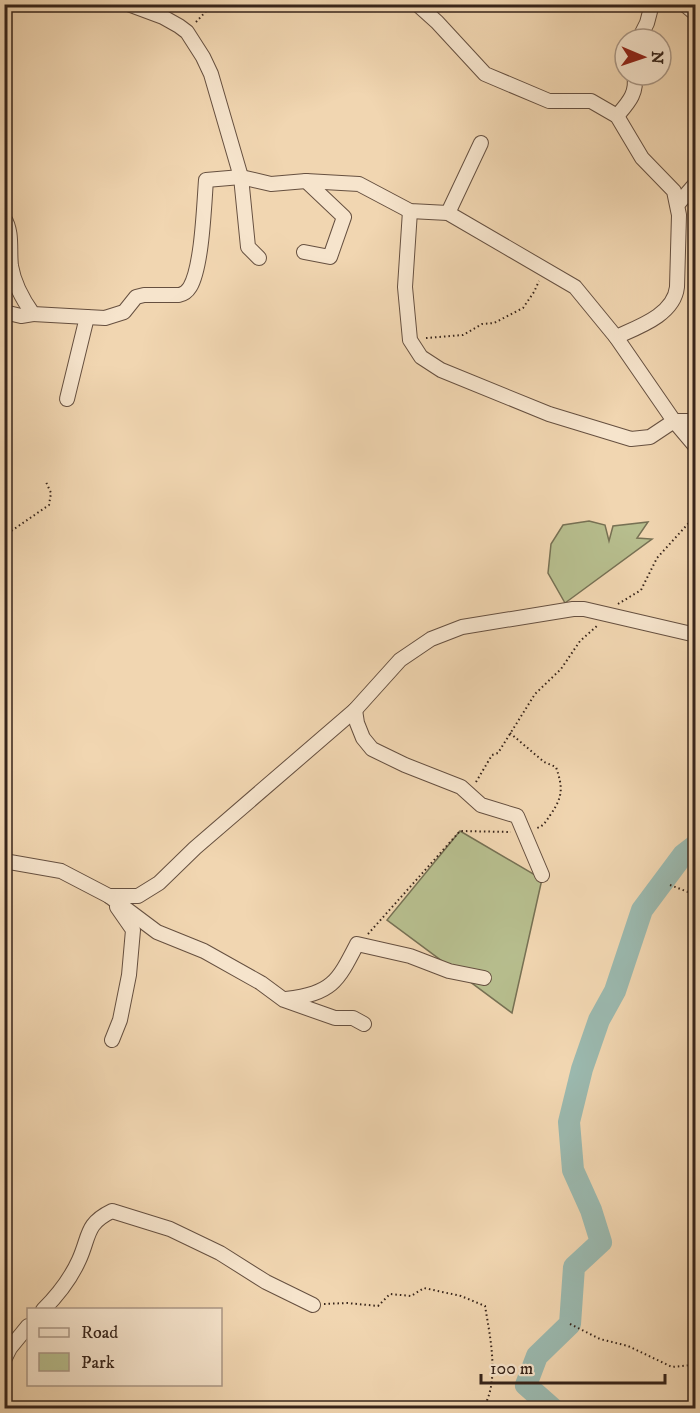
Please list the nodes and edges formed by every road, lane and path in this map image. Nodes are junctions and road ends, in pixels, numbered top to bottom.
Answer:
1 (128, 4) edge
2 (234, 4) edge
3 (417, 4) edge
4 (652, 4) edge
5 (684, 4) edge
6 (696, 14) edge
7 (645, 27) edge
8 (187, 32) junction
9 (635, 87) edge
10 (617, 116) junction
11 (481, 143) dead end
12 (241, 177) junction
13 (306, 180) junction
14 (696, 183) edge
15 (678, 204) junction
16 (410, 211) junction
17 (448, 213) junction
18 (4, 218) edge
19 (304, 252) dead end
20 (259, 258) dead end
21 (544, 268) junction
22 (4, 312) edge
23 (33, 314) junction
24 (87, 317) junction
25 (616, 338) junction
26 (410, 340) junction
27 (67, 399) dead end
28 (674, 421) junction
29 (696, 421) edge
30 (696, 447) edge
31 (46, 482) dead end
32 (4, 536) edge
33 (696, 635) edge
34 (527, 705) dead end
35 (355, 710) junction
36 (509, 733) junction
37 (467, 794) junction
38 (526, 833) junction
39 (4, 861) edge
40 (542, 875) dead end
41 (670, 885) dead end
42 (109, 896) junction
43 (696, 896) edge
44 (357, 944) junction
45 (484, 978) dead end
46 (284, 1000) junction
47 (364, 1024) dead end
48 (112, 1040) dead end
49 (313, 1305) joint
50 (45, 1308) edge
51 (570, 1324) dead end
52 (27, 1327) edge
53 (4, 1360) edge
54 (696, 1361) edge
55 (483, 1408) edge

1 - 8 street
2 - 8 path
3 - 10 street
4 - 7 street
5 - 6 street
8 - 12 street
9 - 10 street
10 - 15 street
11 - 17 street
12 - 13 street
12 - 20 street
12 - 24 street
13 - 16 street
13 - 19 street
14 - 15 street
15 - 25 street
16 - 17 street
16 - 26 street
17 - 21 street
18 - 23 street
21 - 25 street
21 - 26 path
22 - 23 street
23 - 24 street
24 - 27 street
25 - 28 street
26 - 28 street
28 - 29 street
28 - 30 street
31 - 32 path
33 - 35 street
34 - 36 path
35 - 37 street
35 - 42 street
36 - 37 path
36 - 38 path
37 - 38 street
38 - 40 street
38 - 44 path
39 - 42 street
41 - 43 path
42 - 46 street
42 - 48 street
44 - 45 street
44 - 46 street
46 - 47 street
49 - 50 street
49 - 55 path
51 - 54 path
52 - 53 street

